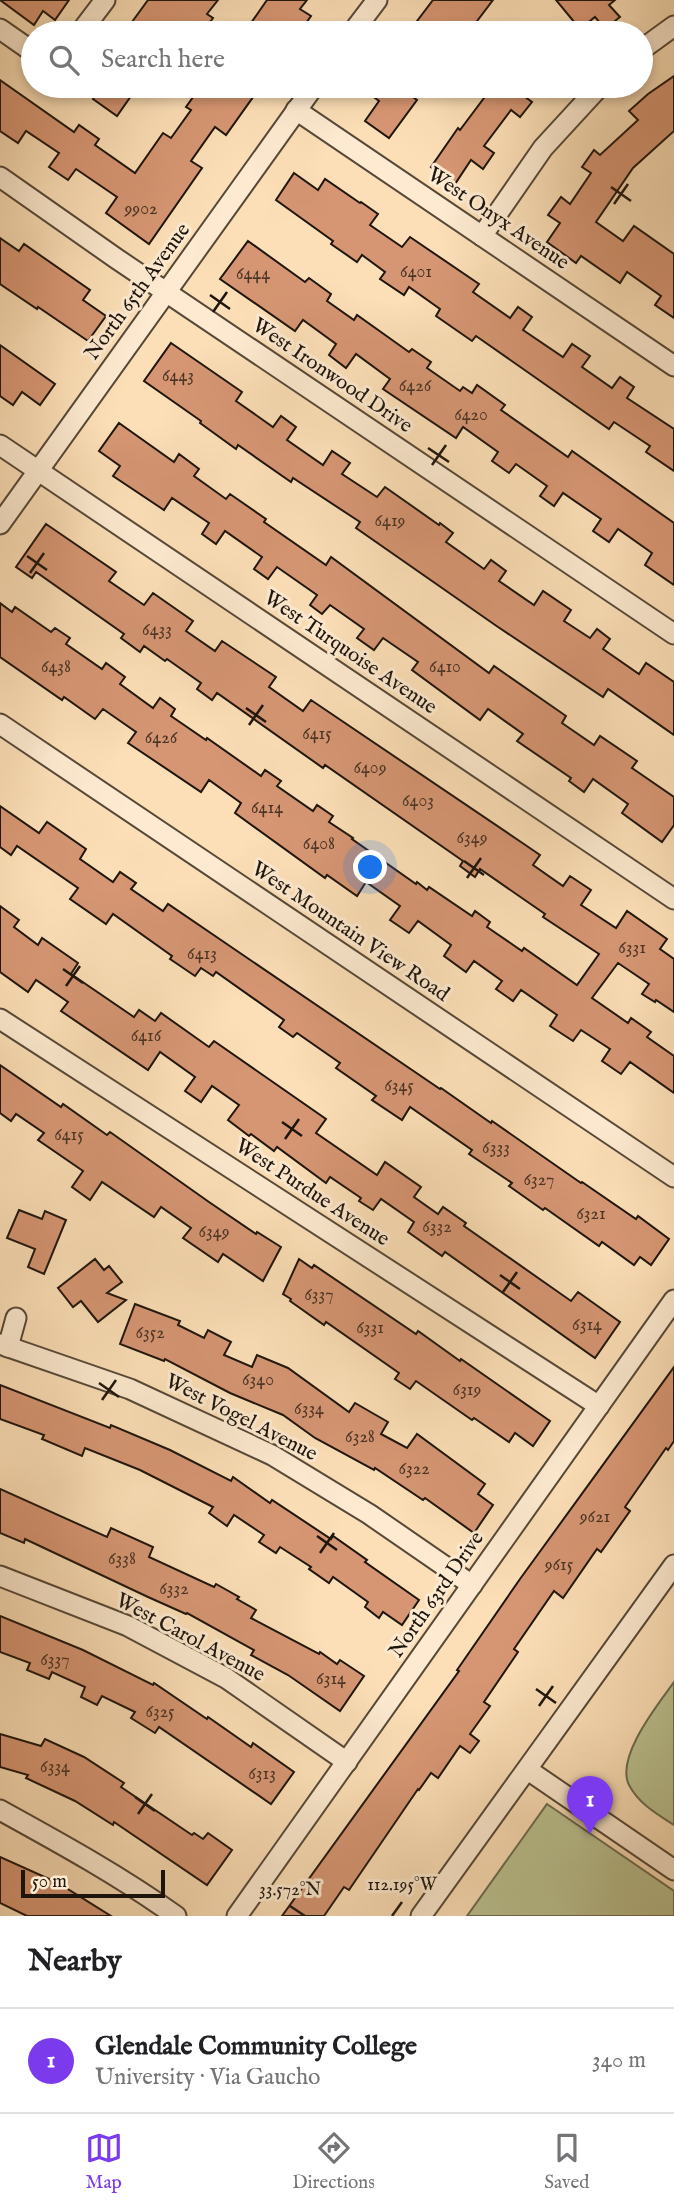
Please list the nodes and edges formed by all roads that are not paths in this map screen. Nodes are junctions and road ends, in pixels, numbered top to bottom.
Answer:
1 (105, 0) edge
2 (377, 0) edge
3 (89, 21) edge
4 (361, 21) edge
5 (674, 26) edge
6 (0, 29) edge
7 (653, 41) edge
8 (21, 44) edge
9 (305, 98) edge
10 (589, 98) edge
11 (296, 110) junction
12 (0, 177) edge
13 (482, 236) junction
14 (166, 292) junction
15 (674, 366) edge
16 (0, 445) edge
17 (38, 471) junction
18 (0, 524) edge
19 (674, 634) edge
20 (0, 724) edge
21 (674, 899) edge
22 (0, 1019) edge
23 (674, 1177) edge
24 (674, 1300) edge
25 (16, 1318) dead end
26 (4, 1345) edge
27 (599, 1406) junction
28 (674, 1565) edge
29 (0, 1576) edge
30 (472, 1585) junction
31 (347, 1762) junction
32 (528, 1770) junction
33 (0, 1810) edge
34 (674, 1870) edge
35 (176, 1916) edge
36 (237, 1916) edge
37 (421, 1916) edge

1 - 3 street
2 - 4 street
5 - 7 street
6 - 8 street
9 - 11 street, North 65th Avenue
10 - 13 street
11 - 13 street, West Onyx Avenue
11 - 14 street, North 65th Avenue
12 - 14 street, West Ironwood Drive
13 - 15 street, West Onyx Avenue
14 - 17 street, North 65th Avenue
14 - 19 street, West Ironwood Drive
16 - 17 street, West Turquoise Avenue
17 - 18 street, North 65th Avenue
17 - 21 street, West Turquoise Avenue
20 - 23 street, West Mountain View Road
22 - 27 street, West Purdue Avenue
24 - 27 street, North 63rd Drive
25 - 26 street, West Vogel Avenue
26 - 30 street, West Vogel Avenue
27 - 30 street, North 63rd Drive
28 - 32 street
29 - 31 street, West Carol Avenue
30 - 31 street, North 63rd Drive
31 - 36 street, North 63rd Drive
32 - 34 street
32 - 37 street
33 - 35 street

